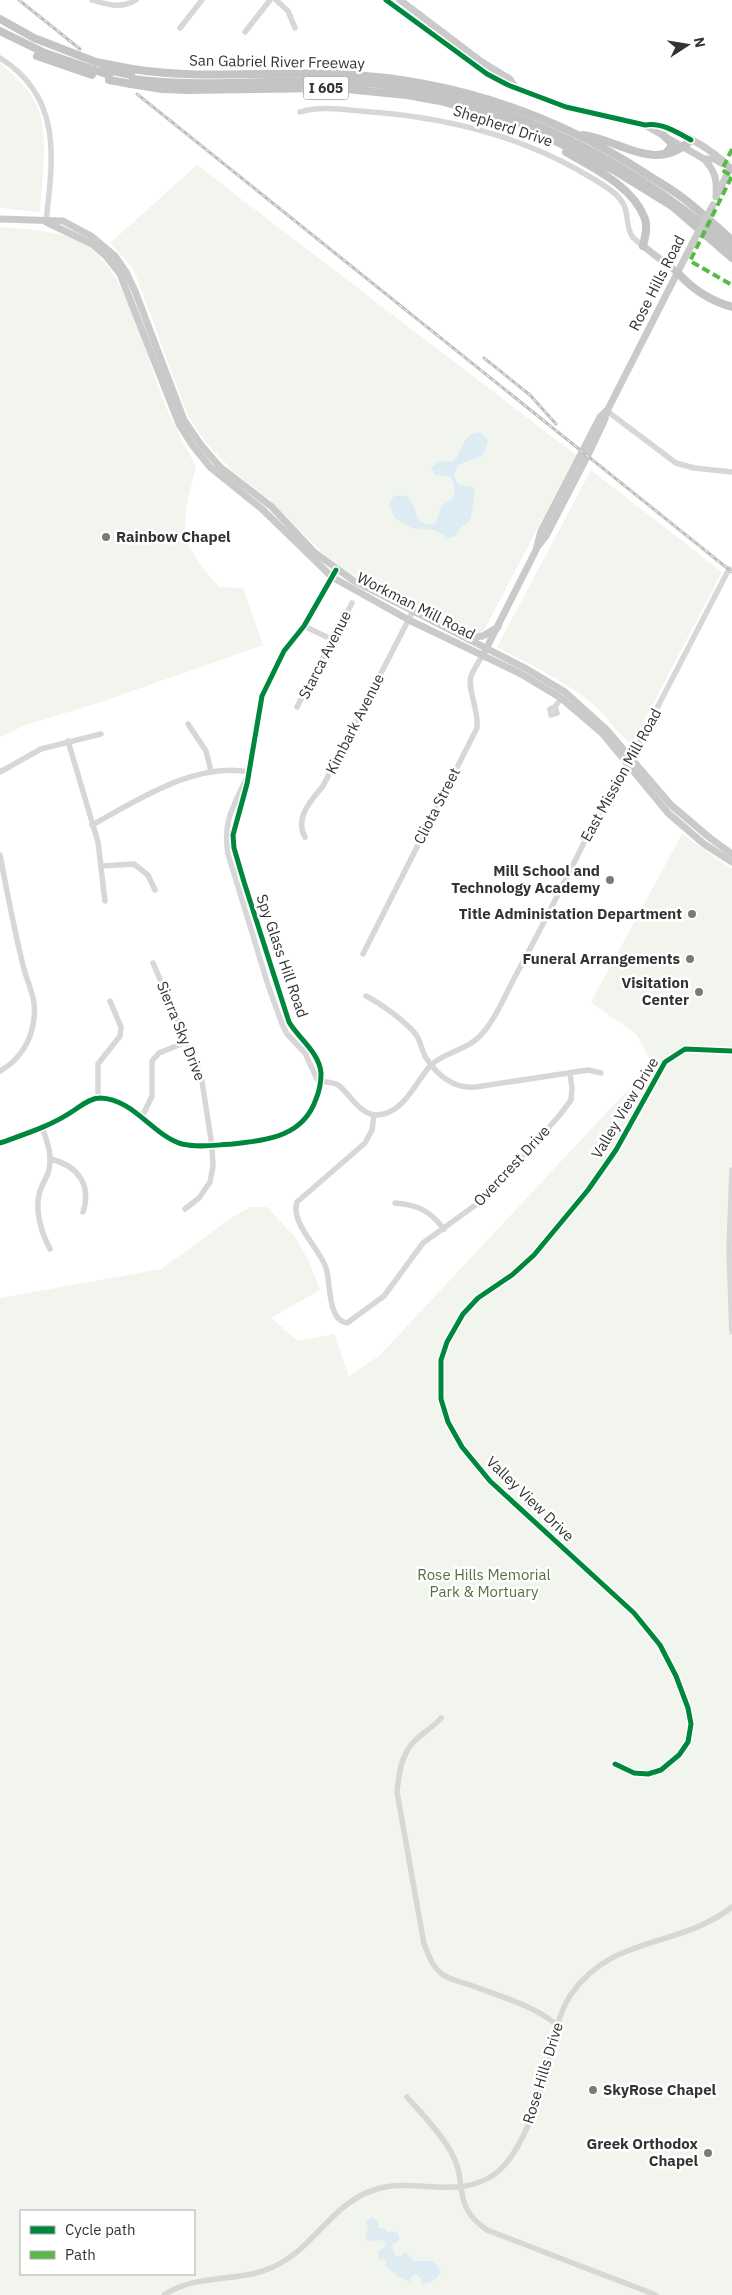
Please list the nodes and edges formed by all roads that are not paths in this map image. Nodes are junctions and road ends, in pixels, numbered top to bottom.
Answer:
1 (92, 0) edge
2 (136, 0) edge
3 (202, 0) edge
4 (270, 0) edge
5 (276, 0) edge
6 (386, 0) edge
7 (400, 0) edge
8 (0, 19) edge
9 (0, 26) edge
10 (180, 28) dead end
11 (296, 28) dead end
12 (0, 30) edge
13 (245, 32) dead end
14 (0, 36) edge
15 (0, 58) edge
16 (109, 77) junction
17 (131, 77) junction
18 (516, 87) junction
19 (300, 112) dead end
20 (517, 122) junction
21 (645, 125) junction
22 (578, 134) junction
23 (664, 136) junction
24 (691, 140) junction
25 (684, 146) junction
26 (664, 154) junction
27 (617, 155) junction
28 (704, 159) junction
29 (731, 167) edge
30 (716, 197) junction
31 (0, 219) edge
32 (46, 222) junction
33 (732, 240) edge
34 (643, 246) junction
35 (732, 249) edge
36 (732, 258) edge
37 (677, 272) junction
38 (732, 307) edge
39 (606, 411) junction
40 (732, 472) edge
41 (729, 569) dead end
42 (336, 570) junction
43 (332, 577) junction
44 (352, 603) dead end
45 (413, 611) junction
46 (409, 620) junction
47 (304, 626) junction
48 (498, 627) junction
49 (465, 638) junction
50 (333, 640) junction
51 (485, 652) junction
52 (560, 700) junction
53 (297, 707) dead end
54 (188, 724) dead end
55 (101, 734) dead end
56 (68, 741) junction
57 (631, 759) junction
58 (627, 766) junction
59 (211, 770) junction
60 (0, 772) edge
61 (249, 772) junction
62 (92, 825) junction
63 (682, 826) junction
64 (305, 836) dead end
65 (716, 843) junction
66 (732, 854) edge
67 (0, 855) edge
68 (732, 862) edge
69 (101, 866) junction
70 (155, 890) dead end
71 (105, 901) dead end
72 (362, 954) dead end
73 (153, 963) dead end
74 (366, 996) dead end
75 (110, 1001) dead end
76 (186, 1042) junction
77 (732, 1051) edge
78 (432, 1065) junction
79 (0, 1071) edge
80 (570, 1073) junction
81 (601, 1073) dead end
82 (320, 1081) junction
83 (98, 1098) junction
84 (374, 1115) junction
85 (142, 1117) junction
86 (42, 1127) junction
87 (0, 1143) edge
88 (212, 1146) junction
89 (50, 1158) junction
90 (732, 1170) edge
91 (395, 1203) dead end
92 (185, 1209) dead end
93 (83, 1212) dead end
94 (444, 1229) junction
95 (50, 1249) dead end
96 (732, 1332) edge
97 (441, 1718) dead end
98 (615, 1764) dead end
99 (732, 1907) edge
100 (557, 2025) junction
101 (407, 2097) dead end
102 (461, 2188) junction
103 (164, 2295) edge
104 (656, 2295) edge

1 - 2 street
3 - 10 street
4 - 13 street
5 - 11 street
6 - 18 main road
7 - 18 main road
8 - 17 highway, San Gabriel River Freeway / I 605, bridge
9 - 17 highway, bridge
12 - 16 highway
14 - 16 highway, San Gabriel River Freeway / I 605
15 - 32 street
16 - 17 highway, San Gabriel River Freeway / I 605, bridge
17 - 20 highway, San Gabriel River Freeway / I 605
17 - 22 highway, San Gabriel River Freeway / I 605
17 - 27 highway
17 - 35 highway
18 - 21 main road
19 - 34 street, Shepherd Drive
20 - 34 highway
20 - 36 highway, San Gabriel River Freeway / I 605
21 - 23 main road
21 - 24 main road
22 - 26 highway
22 - 27 highway, San Gabriel River Freeway / I 605
23 - 25 main road
23 - 26 highway
24 - 25 highway
24 - 29 main road
25 - 26 highway
25 - 28 main road
27 - 33 highway, San Gabriel River Freeway / I 605
28 - 29 main road
28 - 30 main road
29 - 30 main road, Rose Hills Road
30 - 37 main road, Rose Hills Road, bridge
31 - 32 main road, Workman Mill Road
32 - 42 main road, Workman Mill Road
32 - 43 main road, Workman Mill Road
34 - 37 main road, Shepherd Drive
37 - 38 highway
37 - 39 main road, Rose Hills Road
39 - 40 street
39 - 48 main road, Rose Hills Road
41 - 57 street, East Mission Mill Road
42 - 43 street, Spy Glass Hill Road
42 - 45 main road, Workman Mill Road
43 - 46 main road, Workman Mill Road
43 - 47 street, Spy Glass Hill Road
44 - 50 street, Starca Avenue
45 - 46 street, Kimbark Avenue
45 - 49 main road, Workman Mill Road
46 - 51 main road, Workman Mill Road
46 - 64 street, Kimbark Avenue
47 - 50 street
47 - 61 street, Spy Glass Hill Road
48 - 49 main road
48 - 51 main road, Rose Hills Road
49 - 51 main road, Workman Mill Road
50 - 53 street, Starca Avenue
51 - 52 main road, Workman Mill Road
51 - 52 main road, Workman Mill Road
51 - 72 street, Cliota Street
52 - 57 main road, Workman Mill Road
52 - 58 main road, Workman Mill Road
54 - 59 street
55 - 56 street
56 - 60 street
56 - 62 street
57 - 58 street, East Mission Mill Road
57 - 65 main road, Workman Mill Road
58 - 63 main road, Workman Mill Road
58 - 78 street, East Mission Mill Road
59 - 61 street
59 - 62 street
61 - 82 street, Spy Glass Hill Road
62 - 69 street
63 - 65 main road
63 - 68 main road, Workman Mill Road
65 - 66 main road, Workman Mill Road
67 - 79 street
69 - 70 street
69 - 71 street
73 - 76 street, Sierra Sky Drive
74 - 78 street
75 - 83 street
76 - 85 street
76 - 88 street, Sierra Sky Drive
77 - 98 street, Valley View Drive
78 - 80 street
78 - 84 street
80 - 81 street
80 - 94 street, Overcrest Drive
82 - 84 street
82 - 88 street, Spy Glass Hill Road
83 - 85 street, Spy Glass Hill Road
83 - 86 street
84 - 94 street, Overcrest Drive
85 - 88 street, Spy Glass Hill Road
86 - 87 street
86 - 89 street
88 - 92 street, Sierra Sky Drive
89 - 93 street
89 - 95 street
90 - 96 street
91 - 94 street
97 - 100 street
99 - 100 street, Rose Hills Drive
100 - 102 street, Rose Hills Drive
101 - 102 street
102 - 103 street, Rose Hills Drive
102 - 104 street

